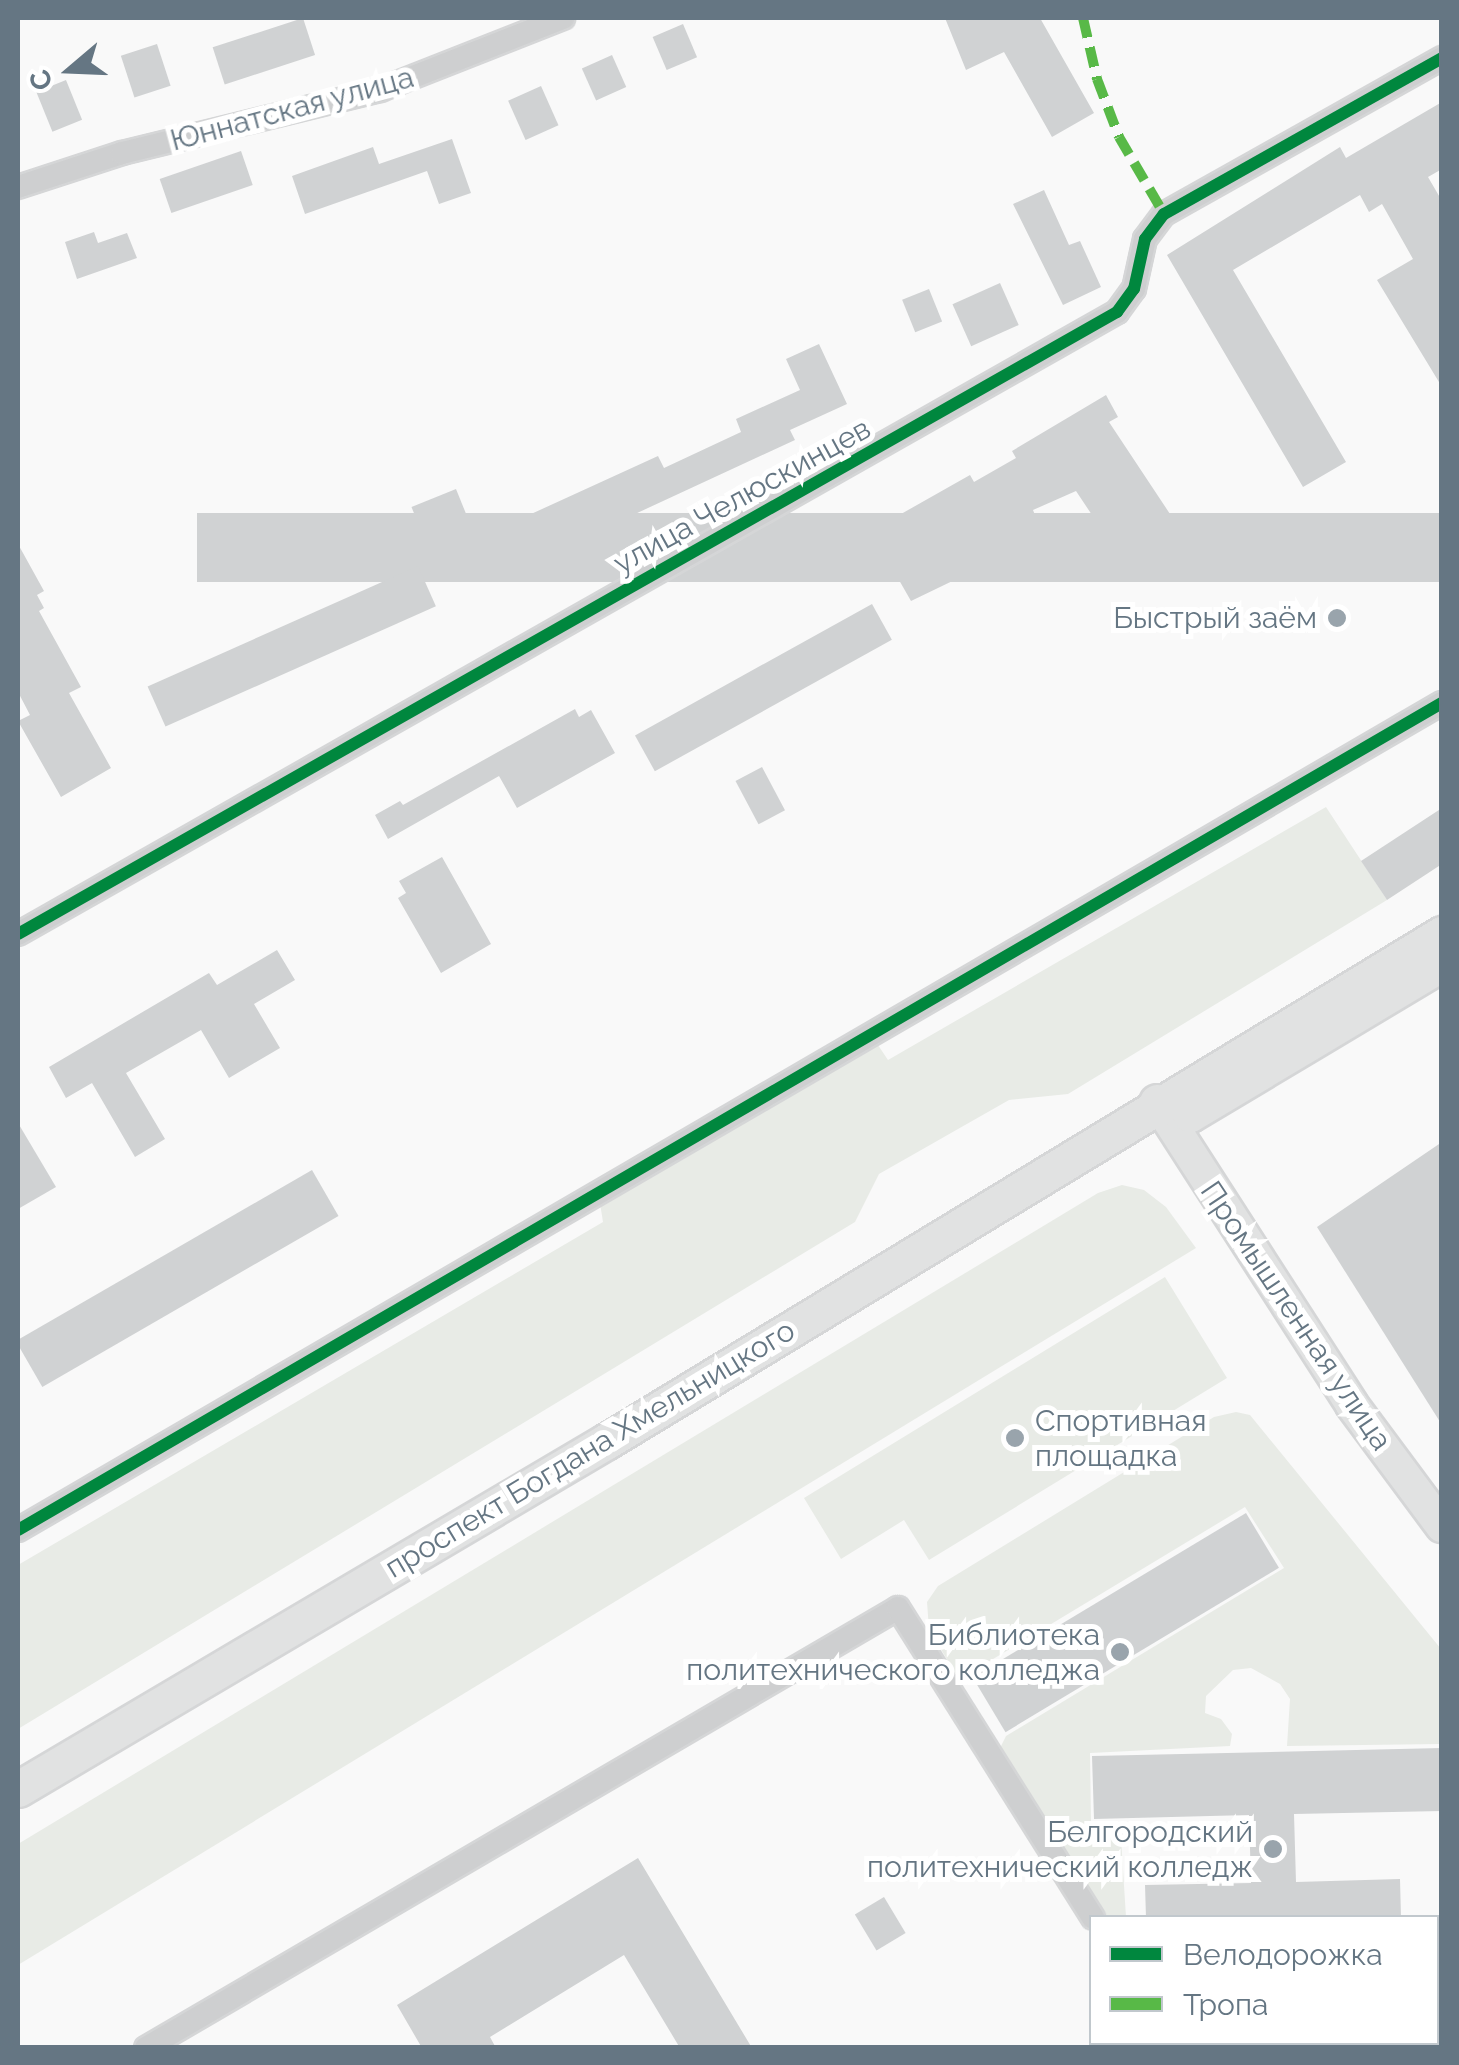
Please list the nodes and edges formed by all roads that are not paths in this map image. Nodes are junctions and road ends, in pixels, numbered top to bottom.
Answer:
1 (563, 18) edge
2 (1442, 58) edge
3 (18, 187) edge
4 (1442, 703) edge
5 (18, 934) edge
6 (1442, 934) edge
7 (1442, 964) edge
8 (1157, 1102) junction
9 (1442, 1526) edge
10 (18, 1530) edge
11 (18, 1789) edge
12 (1091, 1915) edge
13 (146, 2048) edge

1 - 3 street, Юннатская улица
2 - 5 street, улица Челюскинцев
4 - 10 street
6 - 8 main road, проспект Богдана Хмельницкого
7 - 8 main road
8 - 9 street, Промышленная улица
8 - 11 main road, проспект Богдана Хмельницкого
12 - 13 street

